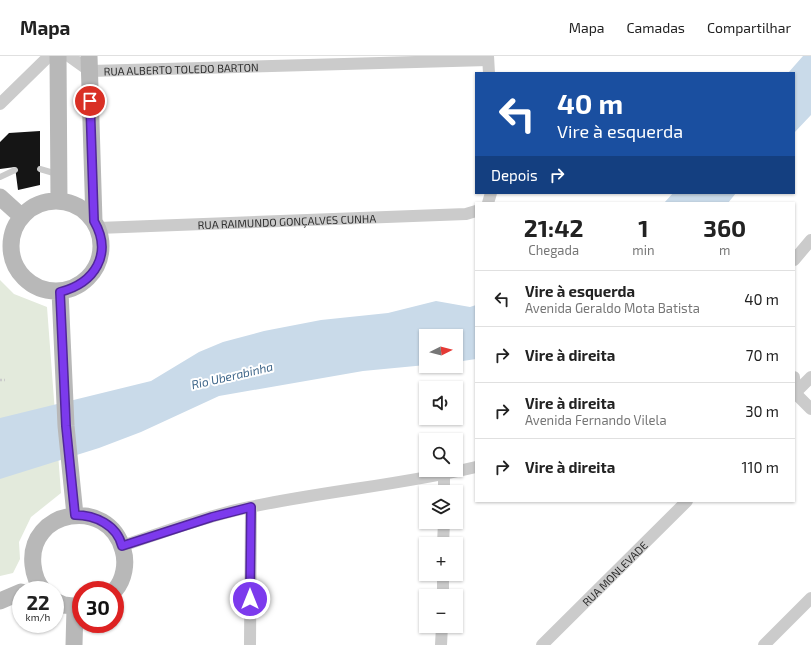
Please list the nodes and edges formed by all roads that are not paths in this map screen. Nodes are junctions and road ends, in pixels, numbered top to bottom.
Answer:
1 (49, 56) edge
2 (58, 56) edge
3 (69, 56) edge
4 (488, 58) edge
5 (90, 63) edge
6 (489, 72) edge
7 (0, 104) edge
8 (40, 169) dead end
9 (15, 170) dead end
10 (59, 174) junction
11 (0, 177) edge
12 (0, 197) edge
13 (59, 201) junction
14 (475, 211) edge
15 (21, 216) junction
16 (96, 224) junction
17 (811, 240) edge
18 (0, 255) edge
19 (795, 259) edge
20 (23, 277) junction
21 (60, 292) junction
22 (811, 377) edge
23 (795, 393) edge
24 (811, 409) edge
25 (475, 467) edge
26 (463, 470) edge
27 (426, 477) edge
28 (686, 502) edge
29 (251, 507) junction
30 (75, 515) junction
31 (122, 546) junction
32 (35, 581) edge
33 (120, 581) edge
34 (12, 596) edge
35 (811, 598) edge
36 (0, 601) edge
37 (75, 633) edge
38 (442, 633) edge
39 (74, 645) edge
40 (250, 645) edge
41 (441, 645) edge
42 (542, 645) edge
43 (764, 645) edge

1 - 7 street
2 - 10 street
3 - 5 street
4 - 5 street, RUA ALBERTO TOLEDO BARTON
4 - 6 street
5 - 16 street
8 - 10 lane
9 - 11 lane
10 - 13 street
12 - 15 street
13 - 15 street
13 - 16 street
14 - 16 street, RUA RAIMUNDO GONÇALVES CUNHA
15 - 20 street
16 - 21 street
17 - 19 street
18 - 20 street
20 - 21 street
21 - 30 street
22 - 23 street
23 - 24 street
25 - 26 street
27 - 29 street
28 - 42 street, RUA MONLEVADE
29 - 31 street
29 - 40 street
30 - 31 street
30 - 32 street
31 - 33 street
34 - 36 street
35 - 43 street
37 - 39 street
38 - 41 street

